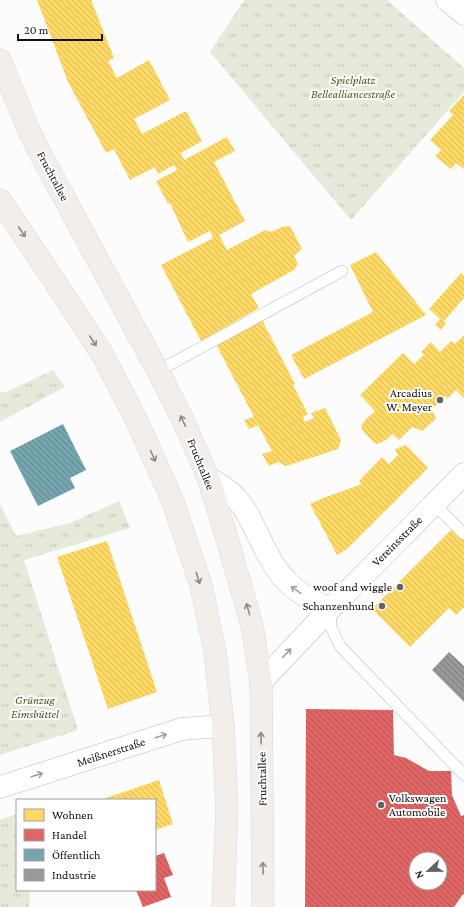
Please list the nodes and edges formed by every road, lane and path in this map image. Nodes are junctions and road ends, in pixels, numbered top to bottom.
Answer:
1 (0, 60) edge
2 (0, 200) edge
3 (342, 271) dead end
4 (158, 371) junction
5 (464, 474) edge
6 (208, 477) junction
7 (434, 504) junction
8 (464, 534) edge
9 (330, 608) junction
10 (261, 682) junction
11 (223, 726) junction
12 (464, 775) edge
13 (0, 787) edge
14 (223, 907) edge
15 (263, 907) edge

1 - 4 main road, Fruchtallee
2 -> 11 main road
3 - 4 lane
6 -> 4 main road, Fruchtallee
5 - 7 street, Vereinsstraße
9 -> 6 street
10 -> 6 main road, Fruchtallee
7 - 8 lane
7 - 9 street, Vereinsstraße
10 -> 9 street, Vereinsstraße
9 - 12 lane
15 -> 10 main road, Fruchtallee
13 -> 11 street, Meißnerstraße
11 - 14 main road

